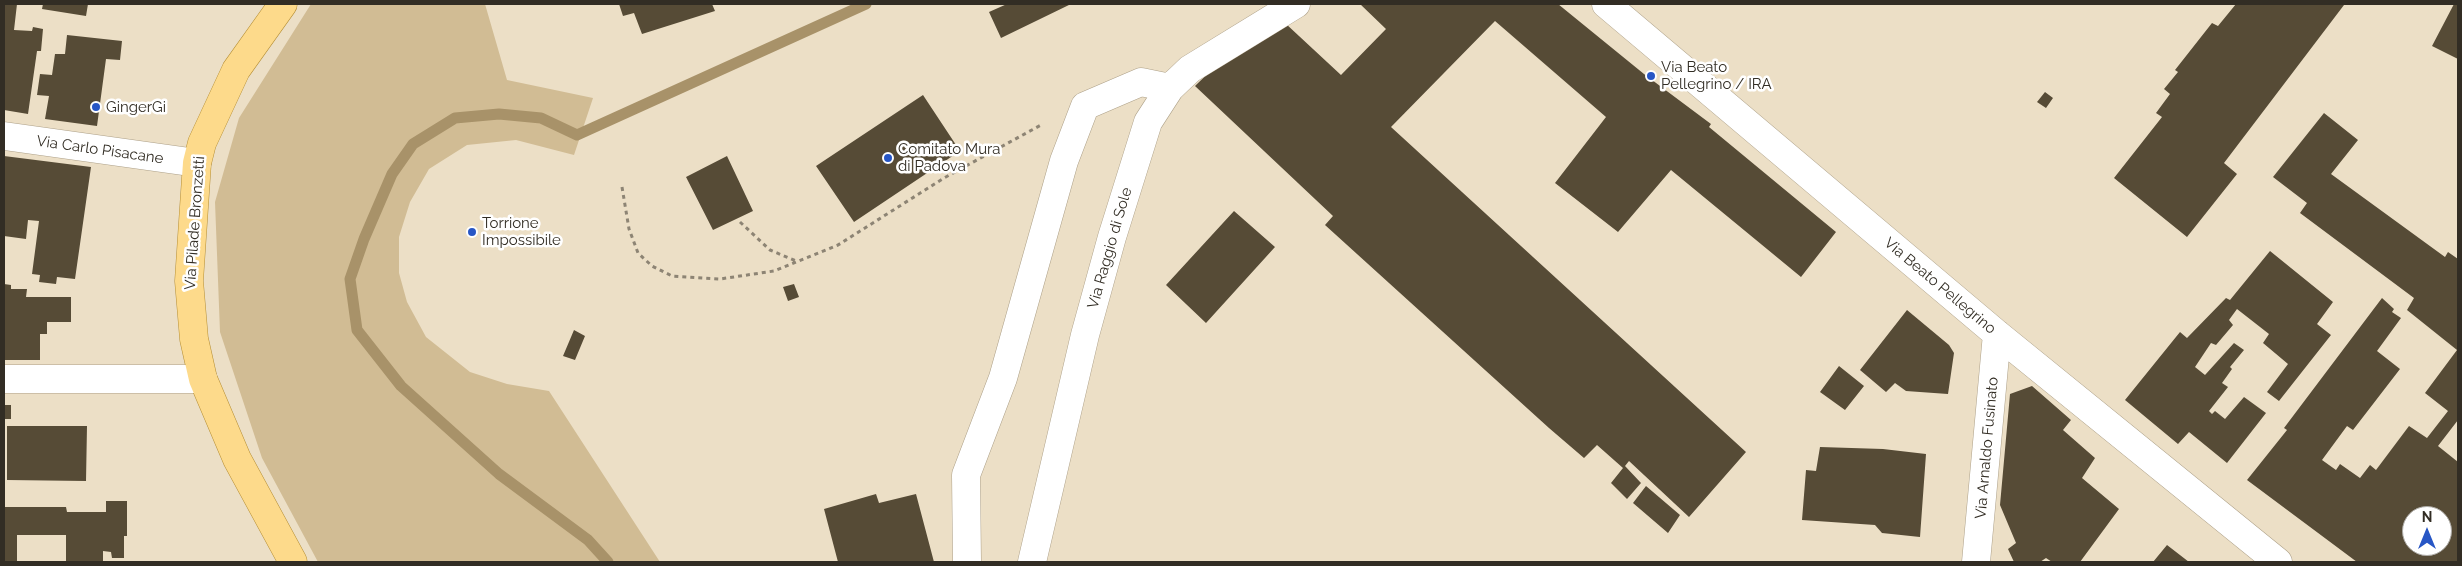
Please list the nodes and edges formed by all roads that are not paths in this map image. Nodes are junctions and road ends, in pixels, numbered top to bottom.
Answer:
1 (283, 4) edge
2 (1296, 4) edge
3 (1606, 4) edge
4 (1170, 88) junction
5 (4, 136) edge
6 (197, 163) junction
7 (1997, 334) junction
8 (4, 379) edge
9 (204, 380) junction
10 (293, 562) edge
11 (967, 562) edge
12 (1032, 562) edge
13 (1976, 562) edge
14 (2278, 562) edge

1 - 6 main road, Via Pilade Bronzetti
2 - 4 street, Via Raggio di Sole
3 - 7 street, Via Beato Pellegrino
4 - 11 street
4 - 12 street, Via Raggio di Sole
5 - 6 street, Via Carlo Pisacane
6 - 9 main road, Via Pilade Bronzetti
7 - 13 street, Via Arnaldo Fusinato
7 - 14 street, Via Beato Pellegrino
8 - 9 street
9 - 10 main road, Via Pilade Bronzetti

